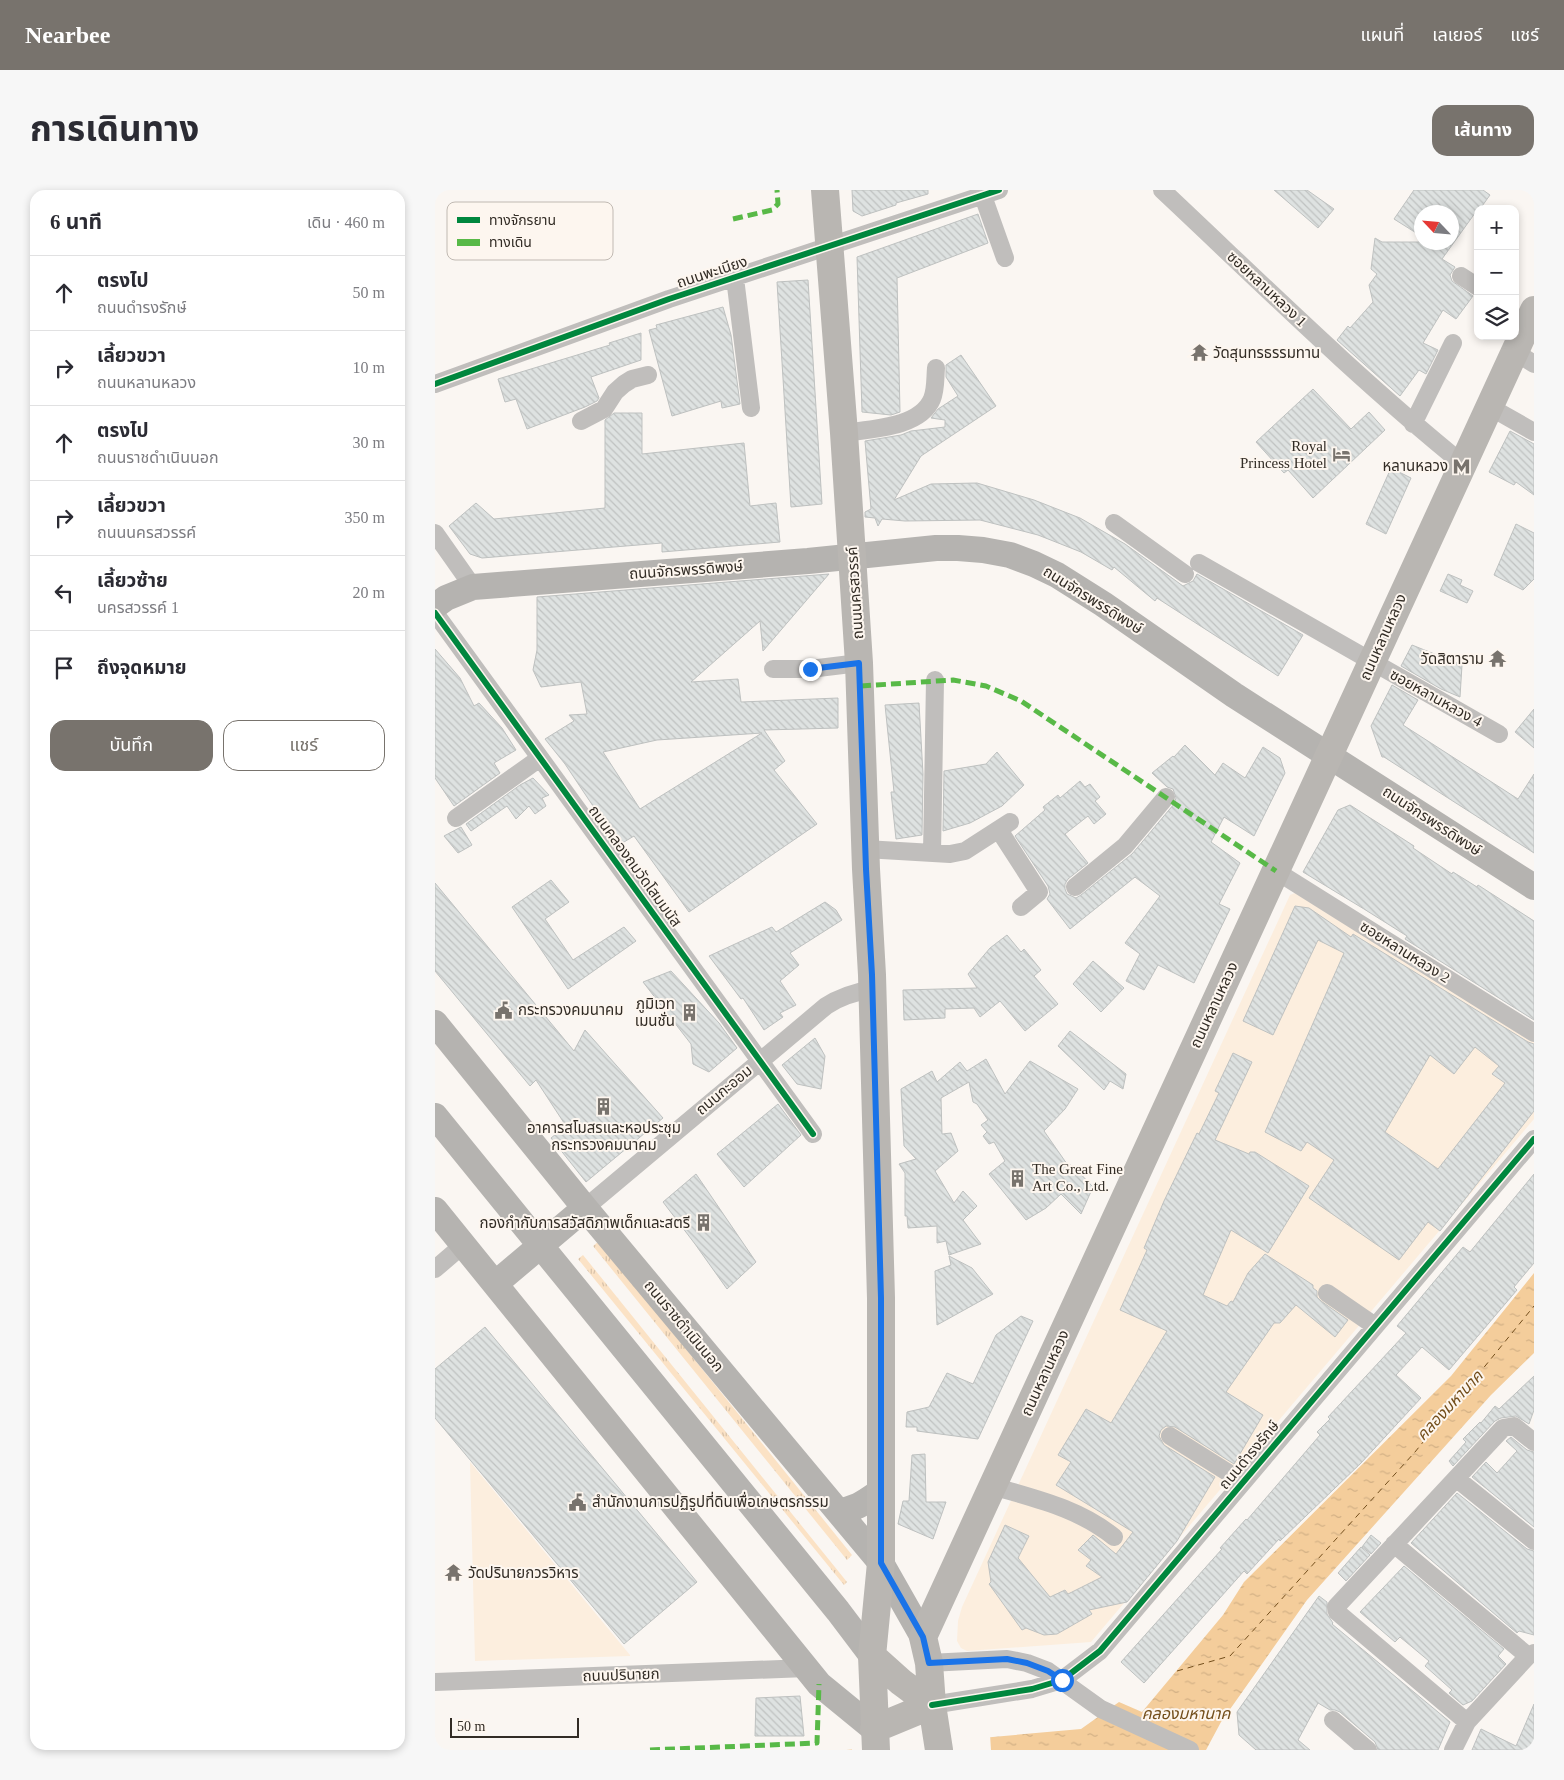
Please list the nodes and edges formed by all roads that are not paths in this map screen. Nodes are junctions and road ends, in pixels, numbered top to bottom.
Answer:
1 (825, 190) edge
2 (1162, 190) edge
3 (991, 193) edge
4 (829, 246) junction
5 (1005, 258) dead end
6 (1461, 276) dead end
7 (735, 278) junction
8 (1474, 284) edge
9 (1526, 315) edge
10 (1453, 343) dead end
11 (1525, 358) edge
12 (936, 368) dead end
13 (648, 375) dead end
14 (435, 384) edge
15 (1490, 407) junction
16 (751, 408) dead end
17 (581, 421) dead end
18 (1413, 424) junction
19 (1534, 432) edge
20 (844, 433) junction
21 (1463, 464) junction
22 (1114, 523) dead end
23 (435, 533) edge
24 (852, 556) junction
25 (1199, 563) dead end
26 (1185, 574) dead end
27 (473, 587) junction
28 (435, 606) edge
29 (435, 613) edge
30 (1372, 662) junction
31 (859, 663) junction
32 (773, 669) dead end
33 (935, 680) dead end
34 (1499, 734) dead end
35 (1329, 756) junction
36 (540, 758) junction
37 (1166, 797) dead end
38 (456, 818) dead end
39 (865, 849) junction
40 (932, 853) junction
41 (1276, 871) junction
42 (1534, 887) edge
43 (1075, 888) dead end
44 (1021, 907) dead end
45 (872, 989) junction
46 (435, 1023) edge
47 (1534, 1033) edge
48 (759, 1061) junction
49 (435, 1116) edge
50 (813, 1134) dead end
51 (1534, 1139) edge
52 (585, 1208) junction
53 (435, 1210) edge
54 (463, 1245) junction
55 (541, 1245) junction
56 (435, 1269) edge
57 (495, 1284) junction
58 (1327, 1293) dead end
59 (1375, 1326) junction
60 (1170, 1436) dead end
61 (1534, 1442) edge
62 (1457, 1479) junction
63 (1243, 1482) junction
64 (992, 1486) junction
65 (881, 1491) junction
66 (838, 1510) junction
67 (1114, 1537) dead end
68 (1534, 1541) edge
69 (1394, 1544) junction
70 (881, 1563) junction
71 (923, 1637) junction
72 (1531, 1654) edge
73 (872, 1656) junction
74 (929, 1663) junction
75 (807, 1668) junction
76 (1062, 1680) junction
77 (435, 1682) edge
78 (932, 1704) junction
79 (1333, 1720) dead end
80 (1467, 1722) junction
81 (875, 1739) edge
82 (938, 1742) edge
83 (1190, 1750) edge
84 (1368, 1750) edge
85 (1453, 1750) edge

1 - 4 main road, ถนนนครสวรรค์
2 - 18 street, ซอยหลานหลวง 1
3 - 4 street, ถนนพะเนียง
3 - 5 street
4 - 7 street, ถนนพะเนียง
4 - 20 main road, ถนนนครสวรรค์
6 - 8 street
7 - 14 street, ถนนพะเนียง
7 - 16 street
9 - 11 main road, ถนนหลานหลวง
10 - 18 street
11 - 15 main road, ถนนหลานหลวง
12 - 20 street
13 - 17 street
15 - 19 street
15 - 21 main road, ถนนหลานหลวง
18 - 21 street, ซอยหลานหลวง 1
20 - 24 main road, ถนนนครสวรรค์
21 - 30 main road, ถนนหลานหลวง
22 - 26 street
23 - 27 street
24 - 27 main road, ถนนจักรพรรดิพงษ์
24 - 31 main road, ถนนนครสวรรค์
24 - 35 main road, ถนนจักรพรรดิพงษ์
25 - 30 street, ซอยหลานหลวง 4
27 - 28 main road, ถนนจักรพรรดิพงษ์
29 - 36 street, ถนนคลองถมวัดโสมมนัส
30 - 34 street, ซอยหลานหลวง 4
30 - 35 main road, ถนนหลานหลวง
31 - 32 street
31 - 39 main road, ถนนนครสวรรค์
33 - 40 street
35 - 41 main road, ถนนหลานหลวง
35 - 42 main road, ถนนจักรพรรดิพงษ์
36 - 38 street
36 - 48 street, ถนนคลองถมวัดโสมมนัส
37 - 43 street
39 - 40 street
39 - 45 main road, ถนนนครสวรรค์
40 - 44 street
41 - 47 street, ซอยหลานหลวง 2
41 - 64 main road, ถนนหลานหลวง
45 - 48 street, ถนนกะออม
45 - 65 main road, ถนนนครสวรรค์
46 - 52 main road, ถนนราชดำเนินนอก
48 - 50 street, ถนนคลองถมวัดโสมมนัส
48 - 52 street, ถนนกะออม
49 - 55 main road
51 - 59 street, ถนนดำรงรักษ์
52 - 55 main road
52 - 66 main road, ถนนราชดำเนินนอก
53 - 54 main road
54 - 56 street
54 - 57 main road
55 - 57 main road
55 - 73 main road
57 - 75 main road
58 - 59 street
59 - 63 street, ถนนดำรงรักษ์
60 - 63 street
61 - 62 street
62 - 68 street
62 - 69 street
63 - 76 street, ถนนดำรงรักษ์
64 - 67 street
64 - 71 main road, ถนนหลานหลวง
65 - 66 main road
65 - 70 main road, ถนนนครสวรรค์
66 - 70 main road, ถนนราชดำเนินนอก
69 - 72 street
69 - 80 street
70 - 71 main road, ถนนราชดำเนินนอก
70 - 73 main road, ถนนนครสวรรค์
71 - 74 main road
72 - 80 street
73 - 78 main road
73 - 81 main road, ถนนนครสวรรค์
74 - 76 street
74 - 78 main road
75 - 77 street, ถนนปรินายก
75 - 81 main road
76 - 78 street, ถนนดำรงรักษ์
76 - 83 street
78 - 81 main road
78 - 82 main road
79 - 84 street
80 - 85 street

